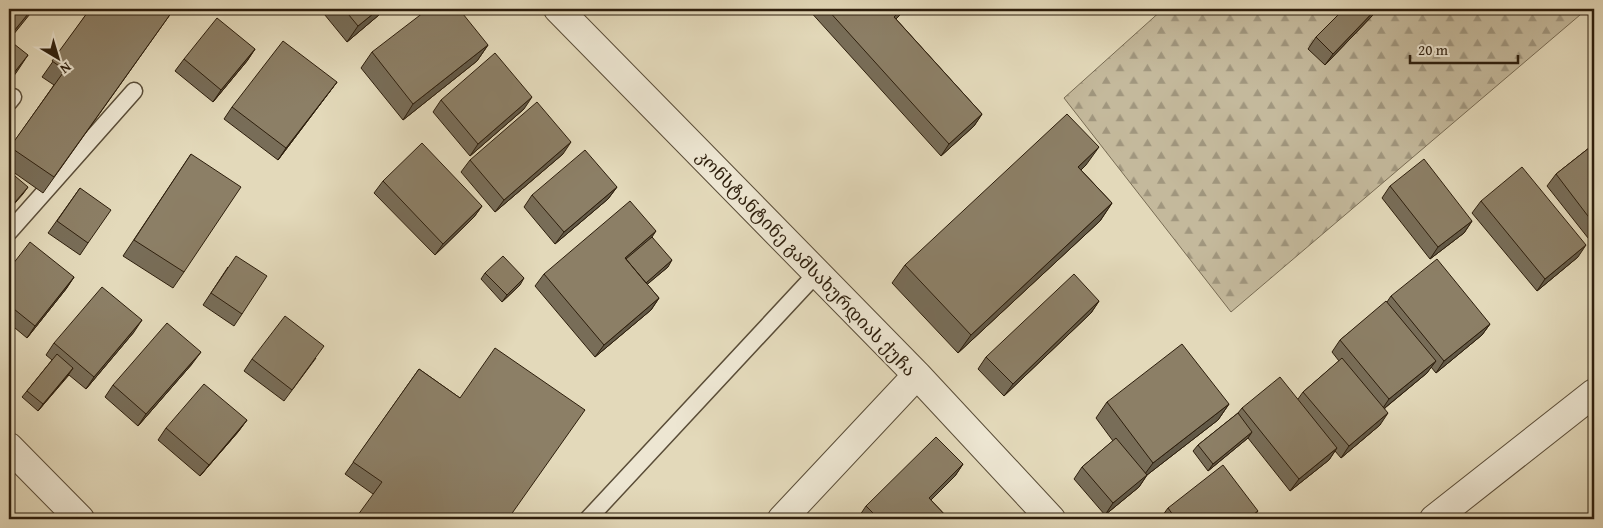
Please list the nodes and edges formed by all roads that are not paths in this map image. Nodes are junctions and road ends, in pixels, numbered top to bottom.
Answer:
1 (558, 9) edge
2 (134, 91) dead end
3 (9, 232) edge
4 (816, 274) junction
5 (917, 375) junction
6 (1594, 393) edge
7 (9, 447) edge
8 (80, 519) edge
9 (588, 519) edge
10 (782, 519) edge
11 (1051, 519) edge
12 (1434, 519) edge

1 - 4 street, კონსტანტინე გამსახურდიას ქუჩა
2 - 3 lane
4 - 5 street, კონსტანტინე გამსახურდიას ქუჩა
4 - 9 lane
5 - 10 street
5 - 11 street, კონსტანტინე გამსახურდიას ქუჩა
6 - 12 street
7 - 8 street

